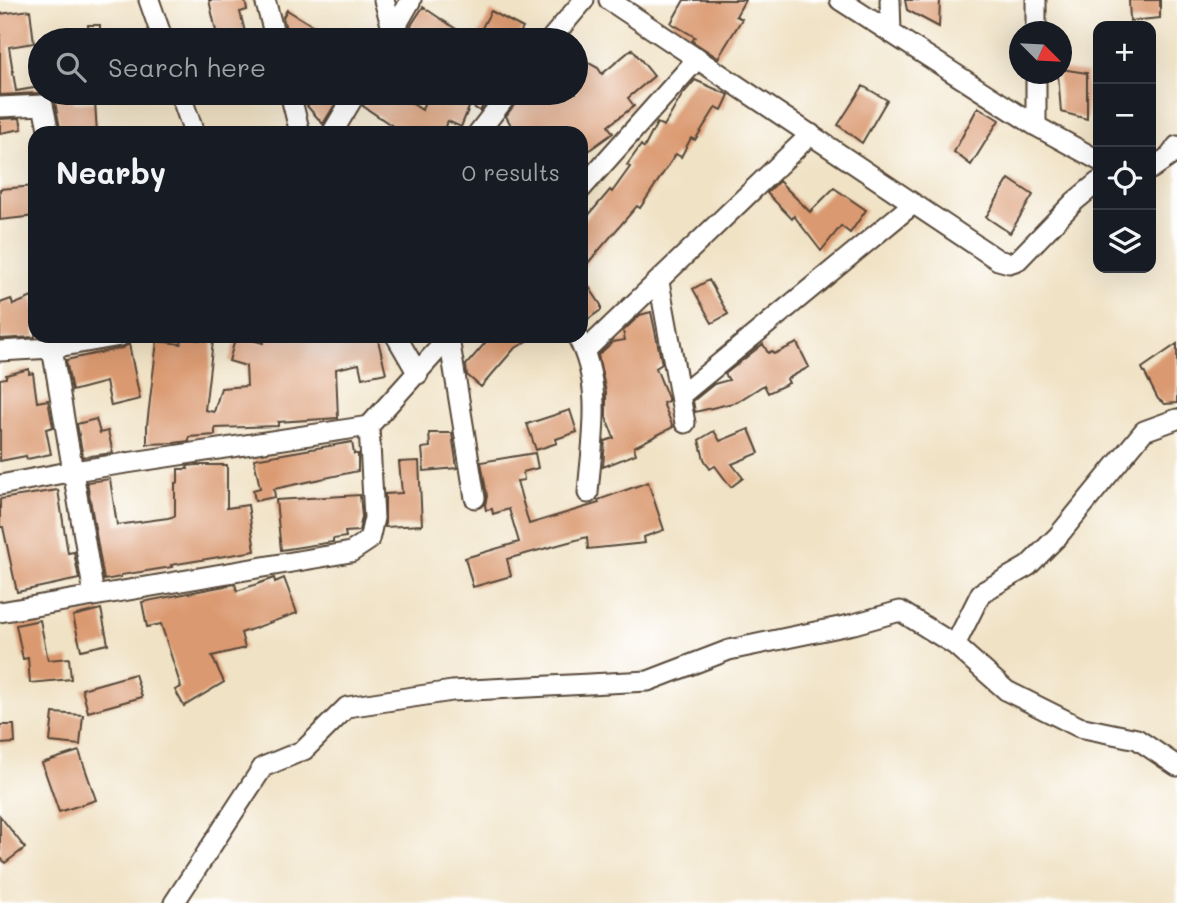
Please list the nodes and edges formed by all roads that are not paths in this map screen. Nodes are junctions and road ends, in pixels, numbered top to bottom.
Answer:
1 (149, 0) edge
2 (265, 0) edge
3 (384, 0) edge
4 (411, 0) edge
5 (584, 0) edge
6 (609, 0) edge
7 (840, 0) edge
8 (890, 0) edge
9 (1036, 0) edge
10 (1036, 21) edge
11 (159, 28) edge
12 (273, 28) edge
13 (389, 28) edge
14 (395, 28) edge
15 (560, 28) edge
16 (891, 33) junction
17 (698, 58) junction
18 (1036, 84) edge
19 (184, 105) edge
20 (293, 105) edge
21 (349, 105) edge
22 (500, 105) edge
23 (0, 107) edge
24 (47, 126) edge
25 (192, 126) edge
26 (298, 126) edge
27 (336, 126) edge
28 (483, 126) edge
29 (1036, 126) junction
30 (811, 134) junction
31 (1177, 146) edge
32 (1093, 157) edge
33 (1156, 166) edge
34 (588, 181) edge
35 (1093, 186) edge
36 (913, 204) junction
37 (659, 282) junction
38 (588, 338) edge
39 (80, 343) edge
40 (400, 343) edge
41 (445, 343) edge
42 (451, 343) edge
43 (581, 344) edge
44 (52, 348) junction
45 (0, 351) edge
46 (418, 374) junction
47 (680, 396) junction
48 (1177, 419) edge
49 (685, 423) dead end
50 (369, 426) junction
51 (74, 471) junction
52 (0, 485) edge
53 (587, 493) dead end
54 (475, 498) dead end
55 (94, 595) junction
56 (0, 611) edge
57 (955, 645) junction
58 (1177, 766) edge
59 (174, 903) edge

1 - 11 street
2 - 12 street
3 - 13 street
4 - 14 street
5 - 15 street
6 - 17 street
7 - 16 street
8 - 16 street
9 - 10 street
16 - 29 street
17 - 30 street
17 - 34 street
18 - 29 street
19 - 25 street
20 - 26 street
21 - 27 street
22 - 28 street
23 - 24 street
29 - 32 street
30 - 36 street
30 - 37 street
31 - 33 street
35 - 36 street
36 - 47 street
37 - 38 street
37 - 47 street
39 - 44 street
40 - 46 street
41 - 46 street
42 - 54 street
43 - 53 street
44 - 45 street
44 - 51 street
46 - 50 street
47 - 49 street
48 - 57 street
50 - 51 street
50 - 55 street
51 - 52 street
51 - 55 street
55 - 56 street
57 - 58 street
57 - 59 street

